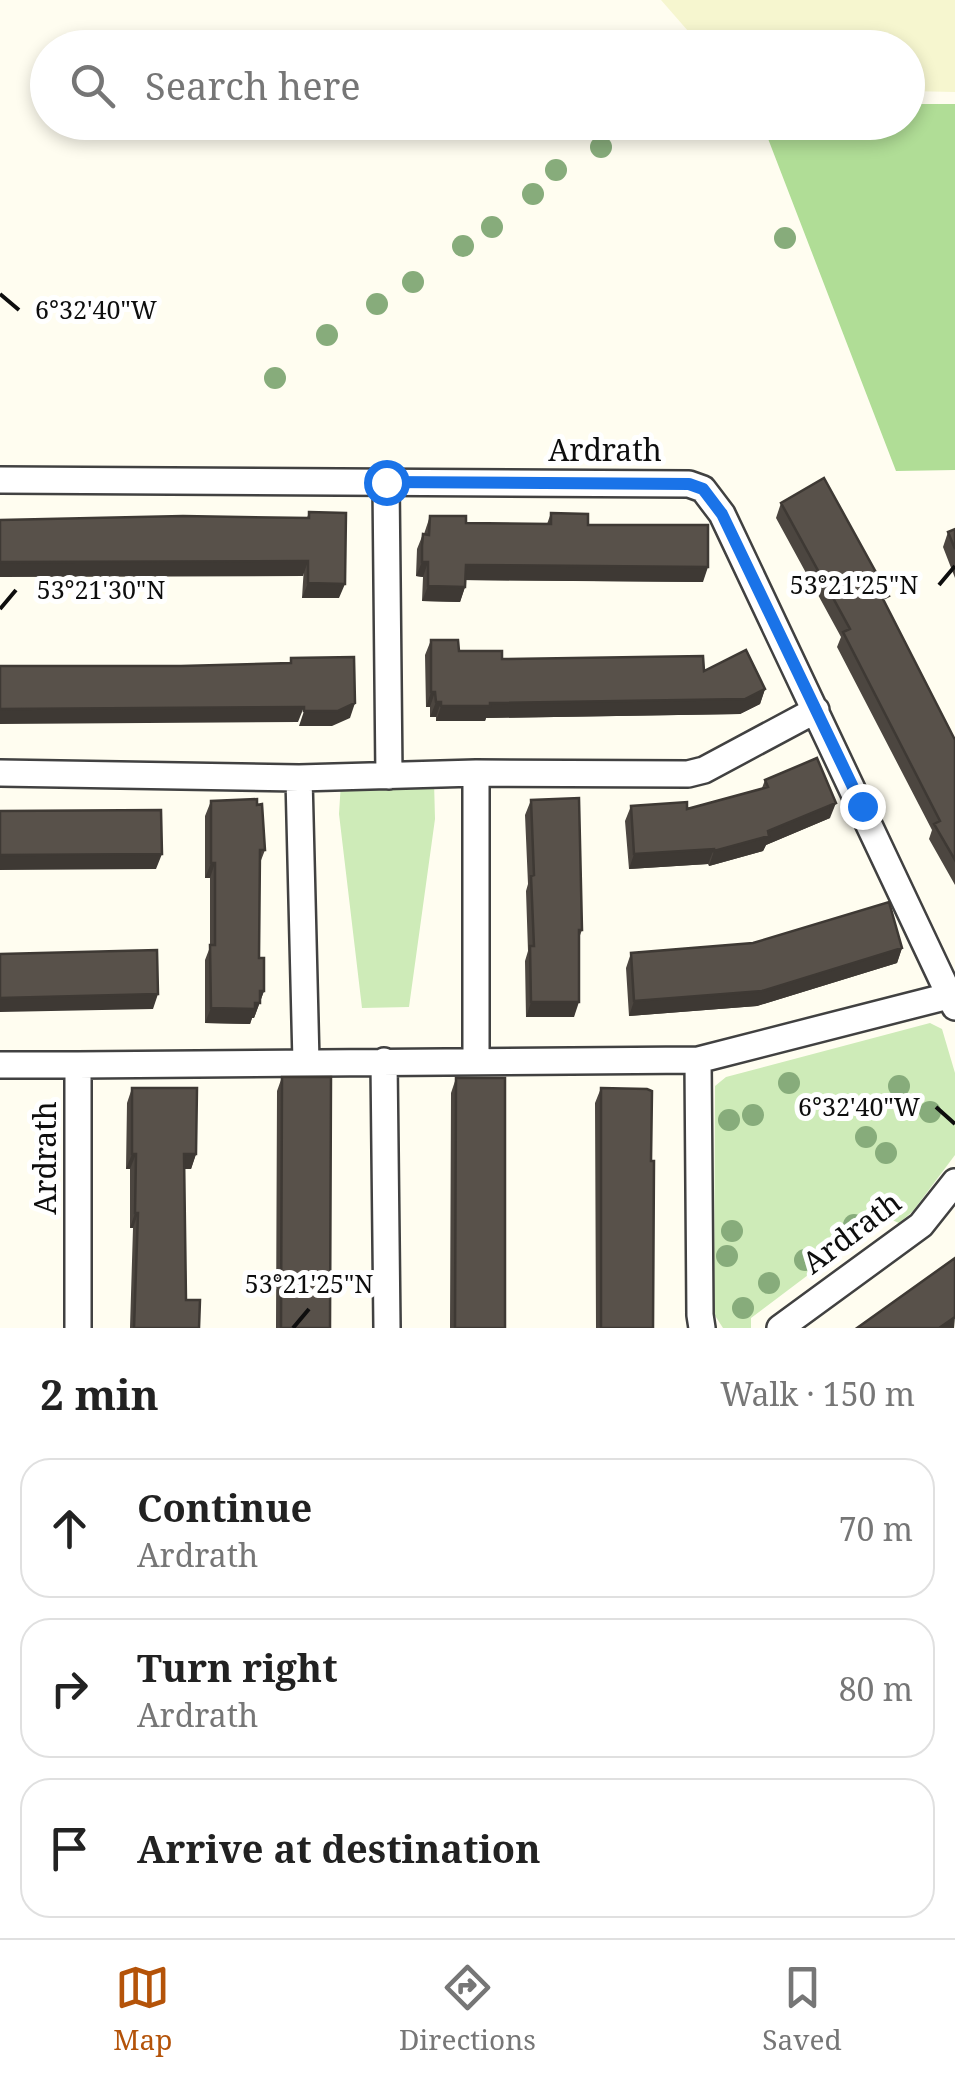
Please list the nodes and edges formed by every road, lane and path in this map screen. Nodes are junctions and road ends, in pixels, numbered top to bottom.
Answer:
1 (0, 480) edge
2 (386, 482) junction
3 (816, 710) junction
4 (0, 773) edge
5 (476, 773) junction
6 (389, 776) junction
7 (299, 778) junction
8 (954, 1001) edge
9 (476, 1060) junction
10 (698, 1060) junction
11 (306, 1062) junction
12 (384, 1062) junction
13 (0, 1065) edge
14 (78, 1065) junction
15 (955, 1182) edge
16 (78, 1328) edge
17 (387, 1328) edge
18 (702, 1328) edge
19 (780, 1328) edge

1 - 2 street, Ardrath
2 - 3 street, Ardrath
2 - 6 street
3 - 5 street
3 - 8 street, Ardrath
4 - 7 street
5 - 6 street
5 - 9 street
6 - 7 street
7 - 11 street
8 - 10 street, Ardrath
9 - 10 street, Ardrath
9 - 12 street, Ardrath
10 - 18 street
11 - 12 street, Ardrath
11 - 14 street, Ardrath
12 - 17 street
13 - 14 street, Ardrath
14 - 16 street, Ardrath
15 - 19 street, Ardrath

